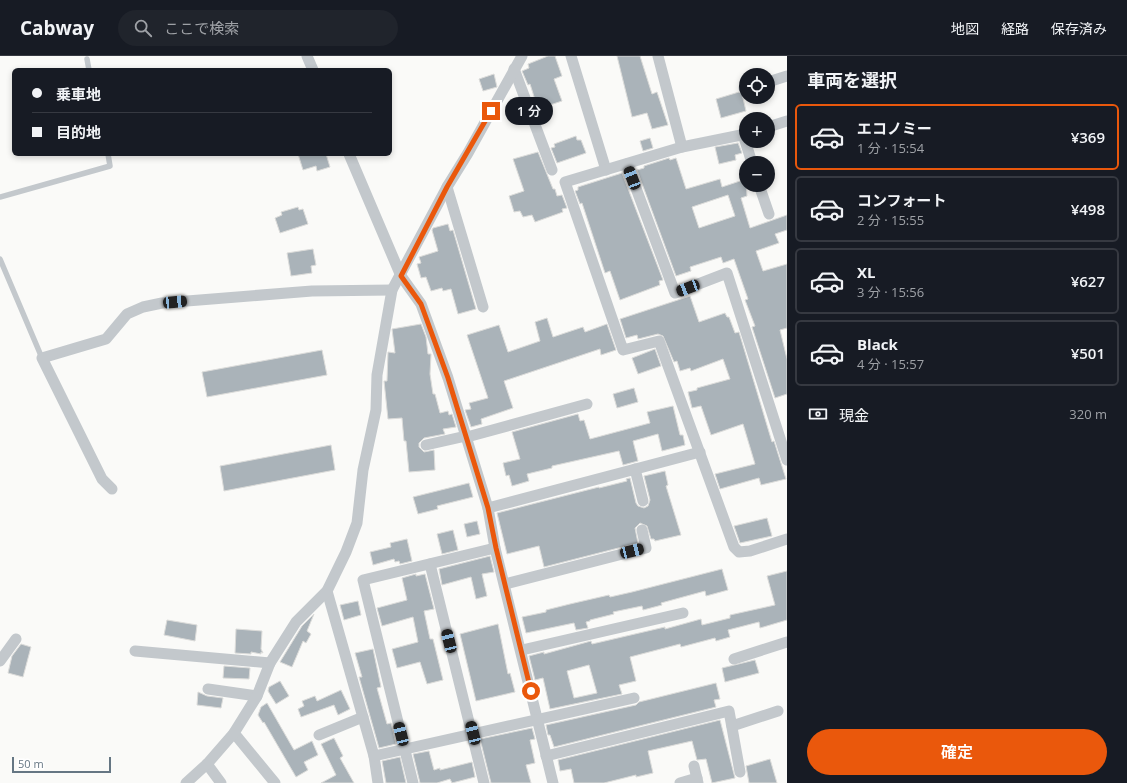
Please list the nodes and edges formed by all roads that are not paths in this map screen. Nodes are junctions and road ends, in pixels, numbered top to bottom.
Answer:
1 (307, 56) edge
2 (571, 56) edge
3 (658, 56) edge
4 (523, 57) edge
5 (86, 59) dead end
6 (88, 68) edge
7 (312, 68) edge
8 (514, 69) junction
9 (787, 76) edge
10 (775, 80) edge
11 (787, 121) edge
12 (775, 125) edge
13 (739, 135) edge
14 (682, 147) junction
15 (108, 156) edge
16 (350, 156) edge
17 (627, 164) junction
18 (552, 170) dead end
19 (606, 170) junction
20 (447, 187) junction
21 (761, 192) edge
22 (0, 197) edge
23 (769, 214) dead end
24 (0, 259) edge
25 (401, 276) junction
26 (392, 290) junction
27 (483, 307) dead end
28 (42, 358) junction
29 (587, 404) dead end
30 (466, 437) junction
31 (426, 445) dead end
32 (700, 452) junction
33 (787, 460) edge
34 (635, 469) junction
35 (112, 489) dead end
36 (643, 501) dead end
37 (488, 508) junction
38 (642, 530) dead end
39 (787, 539) edge
40 (496, 548) junction
41 (430, 564) junction
42 (505, 584) junction
43 (327, 591) junction
44 (683, 613) dead end
45 (16, 639) dead end
46 (787, 642) edge
47 (522, 650) junction
48 (135, 651) dead end
49 (734, 659) dead end
50 (0, 661) edge
51 (270, 663) junction
52 (208, 689) dead end
53 (257, 696) junction
54 (634, 698) dead end
55 (778, 711) dead end
56 (363, 717) junction
57 (537, 719) junction
58 (732, 726) junction
59 (234, 733) junction
60 (473, 733) junction
61 (319, 735) dead end
62 (405, 749) junction
63 (374, 756) junction
64 (546, 756) junction
65 (207, 764) junction
66 (694, 766) dead end
67 (740, 772) dead end
68 (698, 781) edge
69 (186, 783) edge
70 (221, 783) edge
71 (275, 783) edge
72 (378, 783) edge
73 (413, 783) edge
74 (484, 783) edge
75 (553, 783) edge
76 (680, 783) edge

1 - 7 street
2 - 19 street
3 - 14 street
4 - 8 street
5 - 6 lane
8 - 18 street
8 - 20 street
9 - 10 street
11 - 12 street
13 - 14 street
14 - 17 street
15 - 22 lane
16 - 25 street
17 - 19 street
17 - 33 street
19 - 32 street
20 - 25 street
20 - 27 street
21 - 23 street
24 - 28 lane
25 - 26 street
25 - 30 street
26 - 28 street
26 - 43 street
28 - 35 street
29 - 30 street
30 - 31 street
30 - 37 street
32 - 34 street
32 - 39 street
34 - 36 street
34 - 37 street
37 - 40 street
38 - 42 street
40 - 41 street
40 - 42 street
41 - 60 street
41 - 62 street
42 - 47 street
43 - 51 street
43 - 56 street
44 - 47 street
45 - 50 street
46 - 49 street
47 - 57 street
48 - 51 street
51 - 53 street
52 - 53 street
53 - 59 street
54 - 57 street
55 - 58 street
56 - 61 street
56 - 63 street
57 - 60 street
57 - 64 street
58 - 64 street
58 - 67 street
59 - 65 street
59 - 71 street
60 - 62 street
60 - 74 street
62 - 63 street
62 - 73 street
63 - 72 street
64 - 75 street
65 - 69 street
65 - 70 street
66 - 68 street
68 - 76 street

